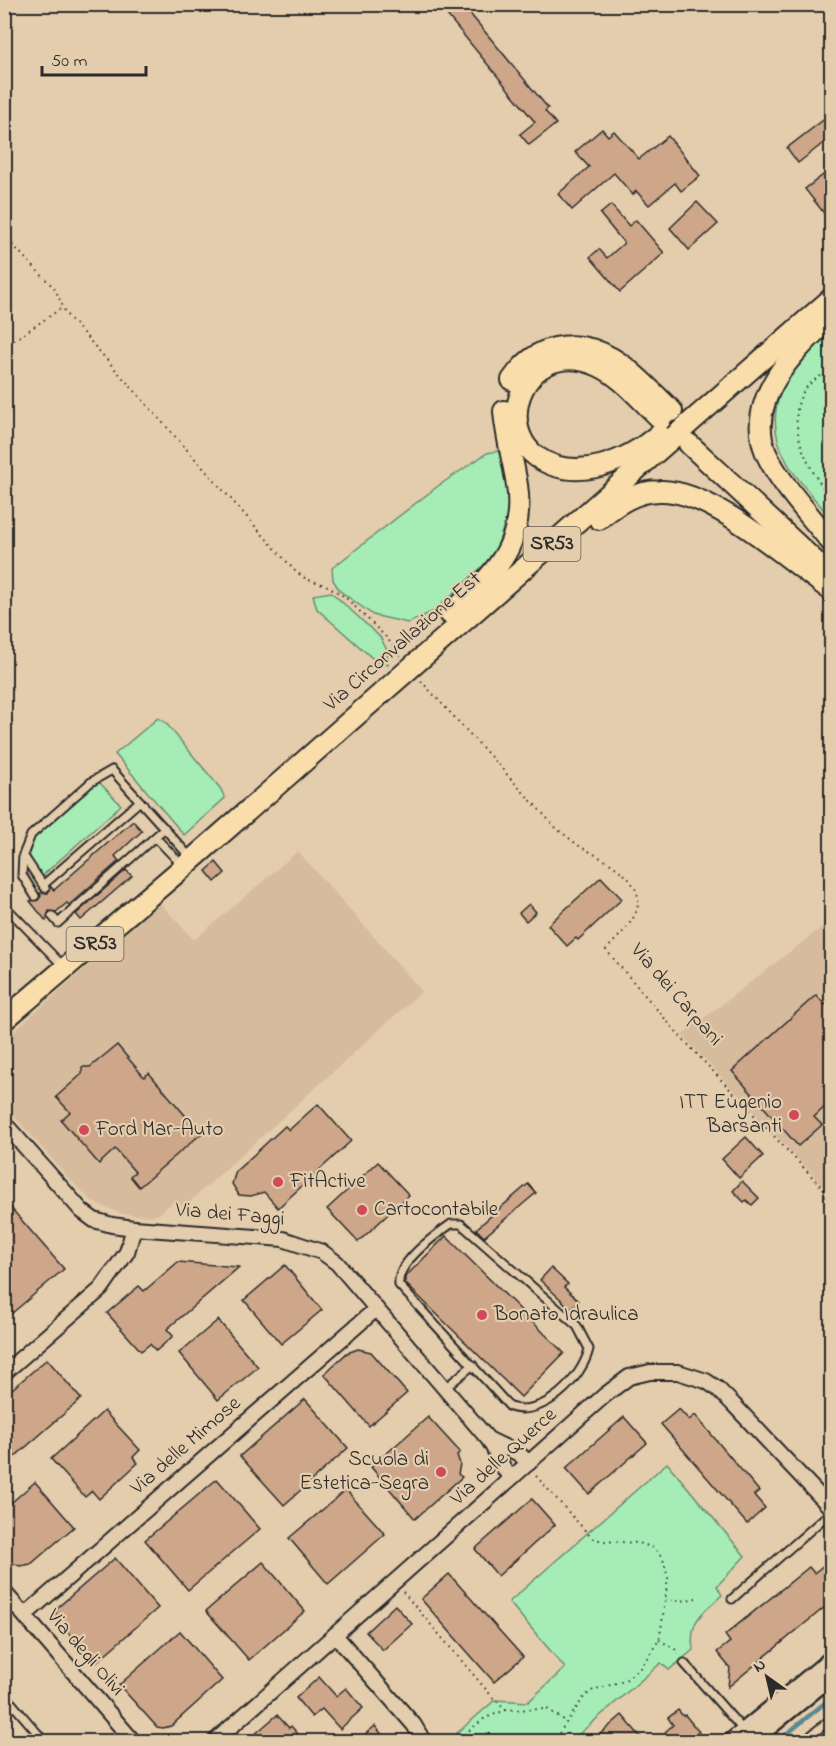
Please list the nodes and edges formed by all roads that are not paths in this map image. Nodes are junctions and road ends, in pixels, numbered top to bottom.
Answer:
1 (831, 298) edge
2 (831, 316) edge
3 (810, 317) junction
4 (831, 543) edge
5 (831, 559) edge
6 (831, 577) edge
7 (831, 591) edge
8 (437, 643) junction
9 (407, 665) junction
10 (140, 801) junction
11 (165, 828) junction
12 (153, 839) junction
13 (23, 855) junction
14 (188, 863) junction
15 (35, 896) dead end
16 (4, 905) edge
17 (62, 907) dead end
18 (68, 914) junction
19 (52, 916) dead end
20 (66, 969) junction
21 (4, 1020) edge
22 (4, 1123) edge
23 (134, 1228) junction
24 (376, 1309) junction
25 (473, 1365) junction
26 (4, 1373) edge
27 (444, 1389) junction
28 (484, 1434) junction
29 (530, 1468) junction
30 (511, 1478) junction
31 (831, 1510) edge
32 (4, 1592) edge
33 (732, 1599) dead end
34 (25, 1615) junction
35 (335, 1635) junction
36 (831, 1659) edge
37 (684, 1663) road end
38 (831, 1675) edge
39 (4, 1694) edge
40 (831, 1720) edge
41 (831, 1737) edge
42 (744, 1738) edge
43 (45, 1742) edge
44 (134, 1742) edge
45 (214, 1742) edge
46 (424, 1742) edge
47 (803, 1742) edge
48 (808, 1742) edge
49 (825, 1742) edge

1 - 3 main road, Via Circonvallazione Est / SR53
2 - 4 main road
3 - 8 main road, Via Circonvallazione Est / SR53
3 - 9 main road
5 - 6 main road
7 - 8 main road
8 - 9 main road, Via Circonvallazione Est / SR53
9 - 14 main road, Via Circonvallazione Est / SR53
10 - 11 lane
10 - 13 lane
10 - 13 lane
11 - 12 lane
11 - 14 lane
12 - 14 lane
12 - 18 lane
13 - 15 lane
14 - 20 main road, Via Circonvallazione Est / SR53
16 - 20 lane
17 - 18 lane
18 - 19 lane
20 - 21 main road, Via Circonvallazione Est / SR53
22 - 23 street, Via dei Faggi
23 - 24 street, Via dei Faggi
23 - 26 street
24 - 27 street, Via dei Faggi
24 - 34 street, Via delle Mimose
25 - 25 lane
25 - 27 lane
27 - 28 street, Via dei Faggi
28 - 29 street, Via dei Faggi
28 - 30 street, Via dei Faggi
29 - 30 street, Via delle Querce
29 - 31 street, Via delle Querce
30 - 35 street, Via delle Querce
31 - 33 lane
32 - 34 street, Via degli Olivi
34 - 44 street, Via degli Olivi
35 - 45 street, Via delle Querce
35 - 46 street
36 - 42 street
37 - 42 lane
38 - 42 street
39 - 43 lane
40 - 47 lane
40 - 48 lane
41 - 49 lane

